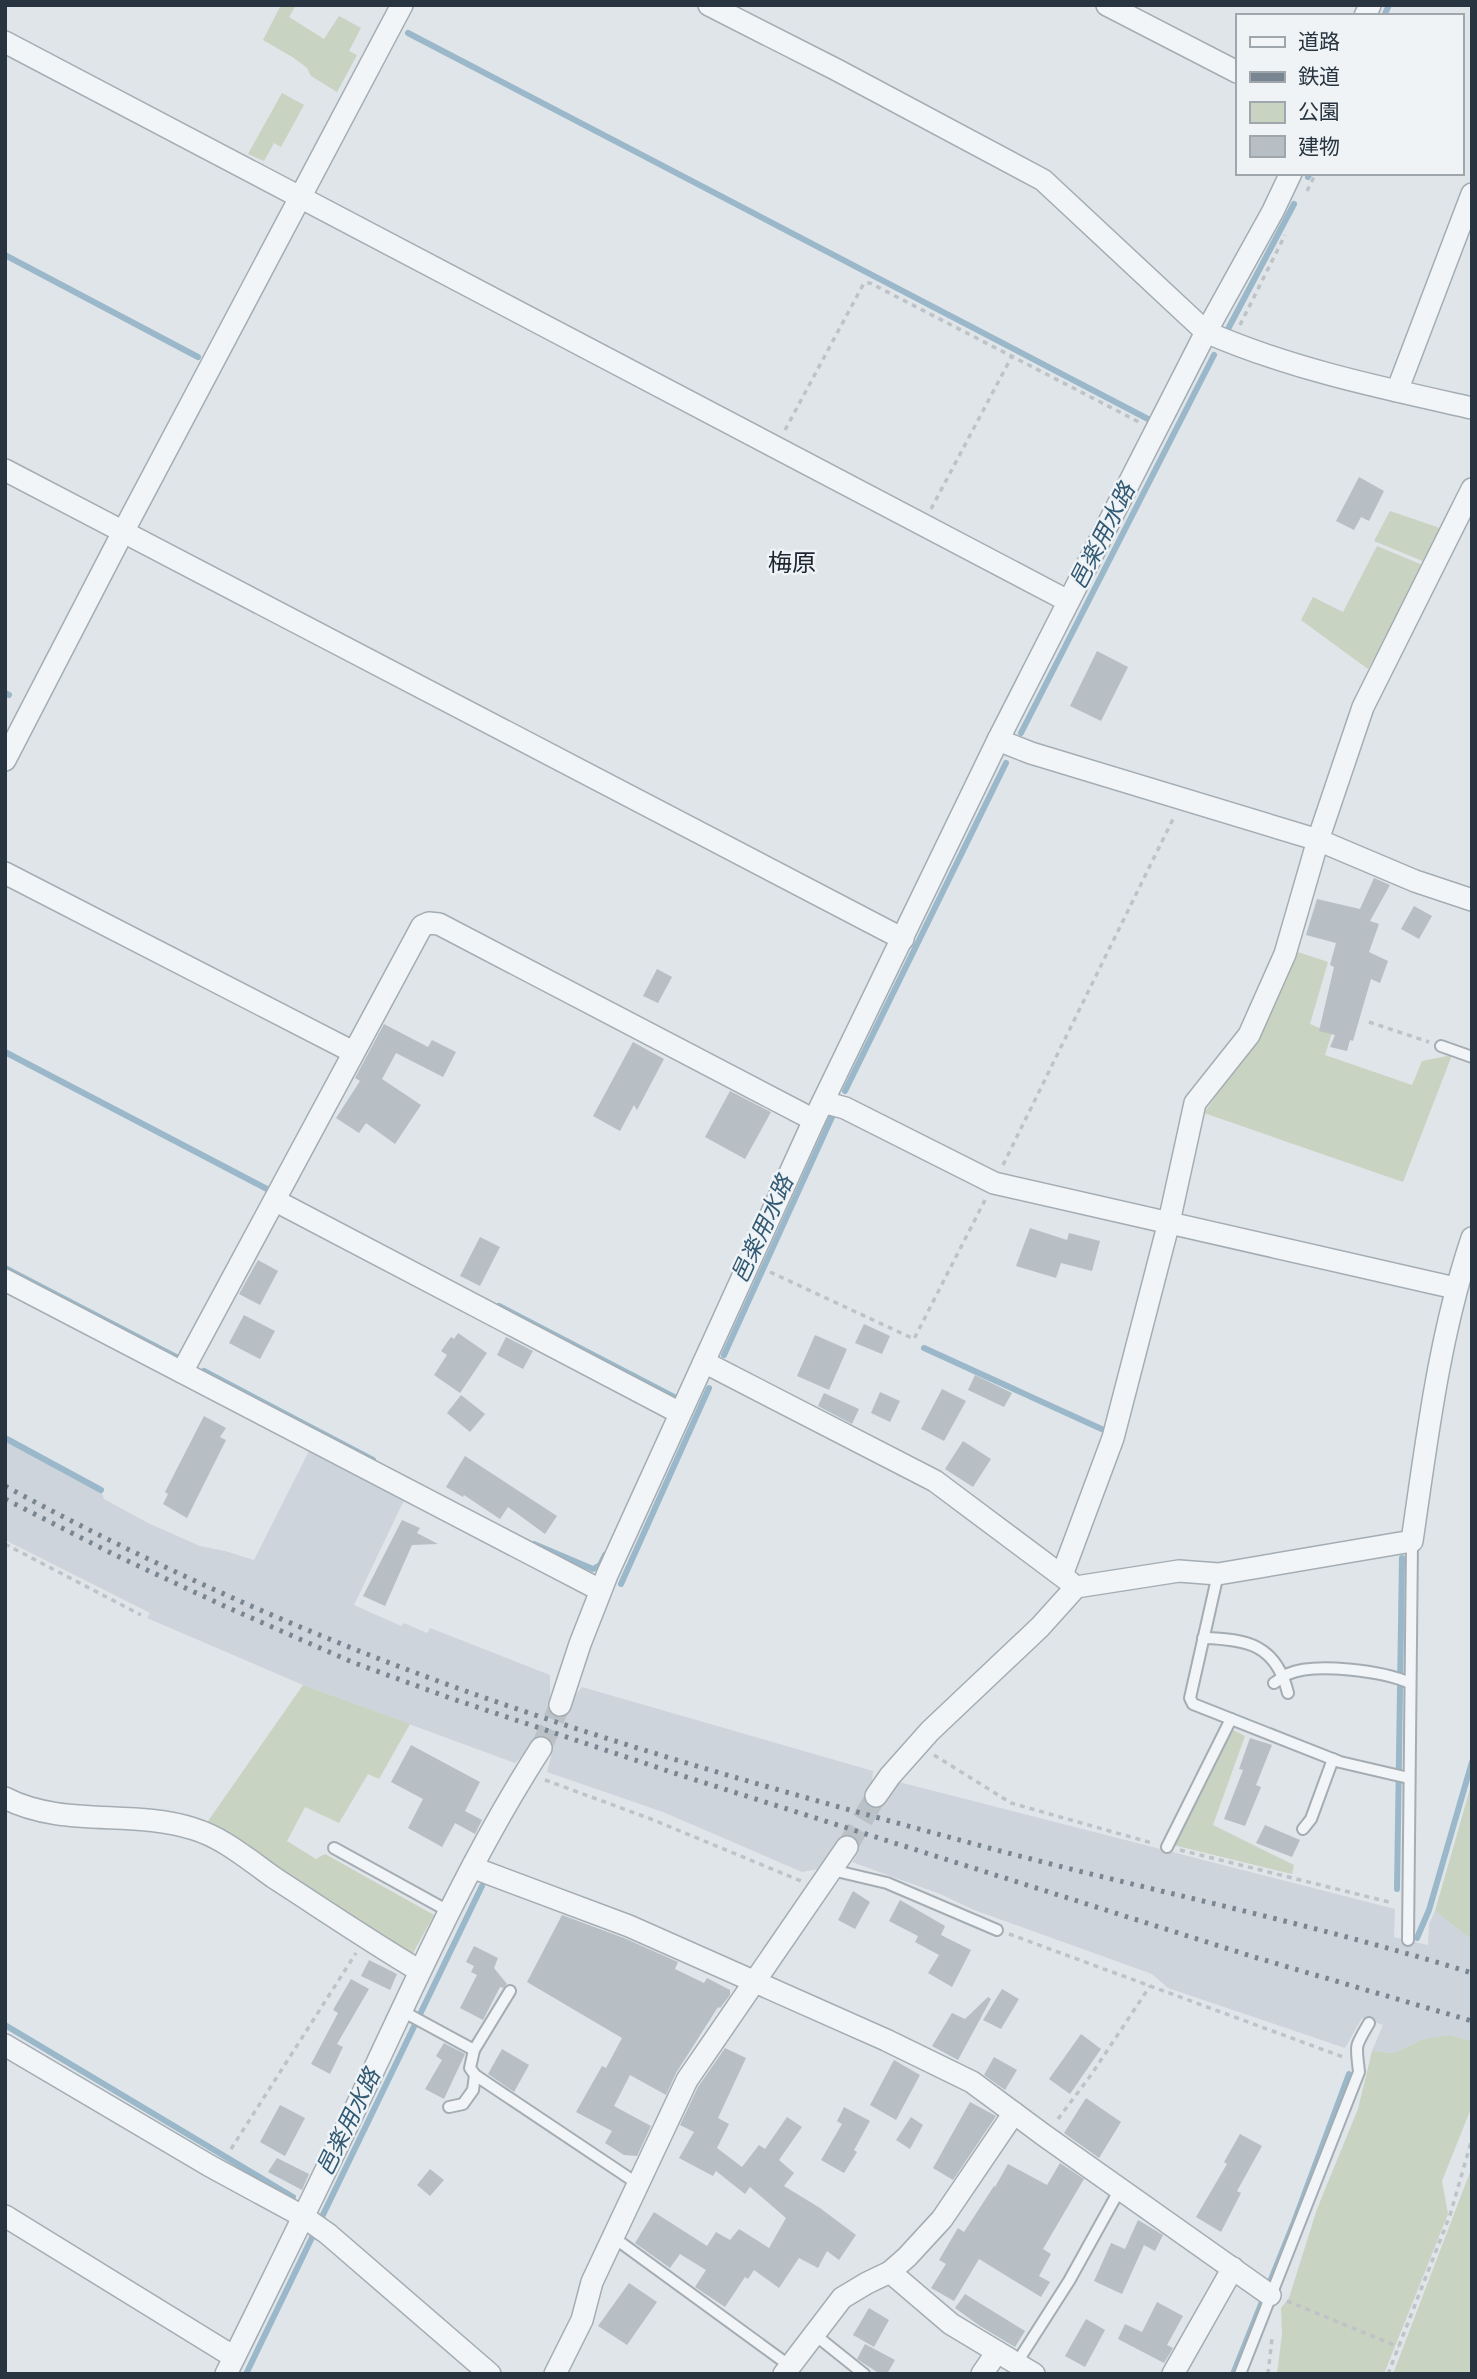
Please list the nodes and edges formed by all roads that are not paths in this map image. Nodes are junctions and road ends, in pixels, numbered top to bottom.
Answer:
1 (402, 5) edge
2 (709, 5) edge
3 (1107, 5) edge
4 (5, 42) edge
5 (1236, 71) edge
6 (1290, 175) edge
7 (1472, 194) edge
8 (301, 197) junction
9 (1206, 332) junction
10 (1397, 391) junction
11 (1472, 408) edge
12 (5, 470) edge
13 (1472, 489) edge
14 (123, 532) junction
15 (1068, 601) junction
16 (998, 740) junction
17 (5, 760) edge
18 (1318, 840) junction
19 (5, 873) edge
20 (1472, 901) edge
21 (902, 939) junction
22 (1441, 1046) road end
23 (353, 1052) junction
24 (1472, 1057) edge
25 (819, 1111) junction
26 (276, 1201) junction
27 (1169, 1222) junction
28 (1472, 1238) edge
29 (5, 1280) edge
30 (1455, 1288) junction
31 (704, 1362) junction
32 (183, 1372) junction
33 (680, 1413) junction
34 (1412, 1541) junction
35 (1218, 1574) junction
36 (1069, 1581) junction
37 (600, 1590) junction
38 (1203, 1638) junction
39 (1284, 1677) junction
40 (1274, 1683) dead end
41 (1410, 1683) junction
42 (1288, 1693) dead end
43 (560, 1705) tunnel mouth
44 (1231, 1719) junction
45 (541, 1748) tunnel mouth
46 (1333, 1759) junction
47 (1409, 1777) junction
48 (876, 1796) tunnel mouth
49 (5, 1798) edge
50 (1303, 1829) dead end
51 (847, 1847) tunnel mouth
52 (1167, 1847) dead end
53 (334, 1848) dead end
54 (474, 1868) junction
55 (832, 1870) junction
56 (450, 1912) junction
57 (997, 1930) road end
58 (1408, 1940) dead end
59 (420, 1971) junction
60 (755, 1982) junction
61 (510, 1990) dead end
62 (401, 2011) junction
63 (1369, 2023) dead end
64 (5, 2045) edge
65 (474, 2050) junction
66 (475, 2076) junction
67 (449, 2107) dead end
68 (1014, 2113) junction
69 (638, 2183) junction
70 (1120, 2189) junction
71 (5, 2216) edge
72 (304, 2217) junction
73 (613, 2237) junction
74 (1233, 2268) junction
75 (890, 2272) junction
76 (1277, 2298) junction
77 (814, 2334) junction
78 (997, 2352) junction
79 (230, 2365) edge
80 (1025, 2369) edge
81 (787, 2370) edge
82 (489, 2374) edge
83 (555, 2374) edge
84 (864, 2374) edge
85 (982, 2374) edge
86 (1173, 2374) edge
87 (1240, 2374) edge

1 - 8 street
2 - 9 street
3 - 5 street
4 - 8 street
6 - 9 street
7 - 10 street
8 - 14 street
8 - 15 street
9 - 10 street
9 - 15 street
10 - 11 street
12 - 14 street
13 - 18 street
14 - 17 street
14 - 21 street
15 - 16 street
16 - 18 street
16 - 21 street
18 - 20 street
18 - 27 street
19 - 23 street
21 - 25 street
22 - 24 lane
23 - 25 street
23 - 26 street
25 - 27 street
25 - 31 street
26 - 32 street
26 - 33 street
27 - 30 street
27 - 36 street
28 - 30 street
29 - 32 street
30 - 34 street
31 - 33 street
31 - 36 street
32 - 37 street
33 - 37 street
34 - 35 street
34 - 41 lane
35 - 36 street
35 - 38 lane
36 - 48 street
37 - 43 street
38 - 39 lane
38 - 44 lane
39 - 40 lane
39 - 41 lane
39 - 42 lane
41 - 47 lane
44 - 46 lane
44 - 52 lane
45 - 54 street
46 - 47 lane
46 - 50 lane
47 - 58 lane
49 - 59 street
51 - 55 street
53 - 56 lane
54 - 56 street
54 - 60 street
55 - 57 lane
55 - 60 street
56 - 59 street
59 - 62 street
60 - 68 street
60 - 69 street
61 - 65 lane
62 - 65 lane
62 - 72 street
63 - 76 lane
64 - 72 street
65 - 66 lane
66 - 67 lane
66 - 69 lane
68 - 70 street
68 - 75 street
69 - 73 street
70 - 74 street
70 - 80 lane
71 - 79 street
72 - 79 street
72 - 82 street
73 - 81 lane
73 - 83 street
74 - 76 street
74 - 86 street
75 - 77 street
75 - 78 street
76 - 87 lane
77 - 81 street
77 - 84 lane
78 - 80 street
78 - 85 street

